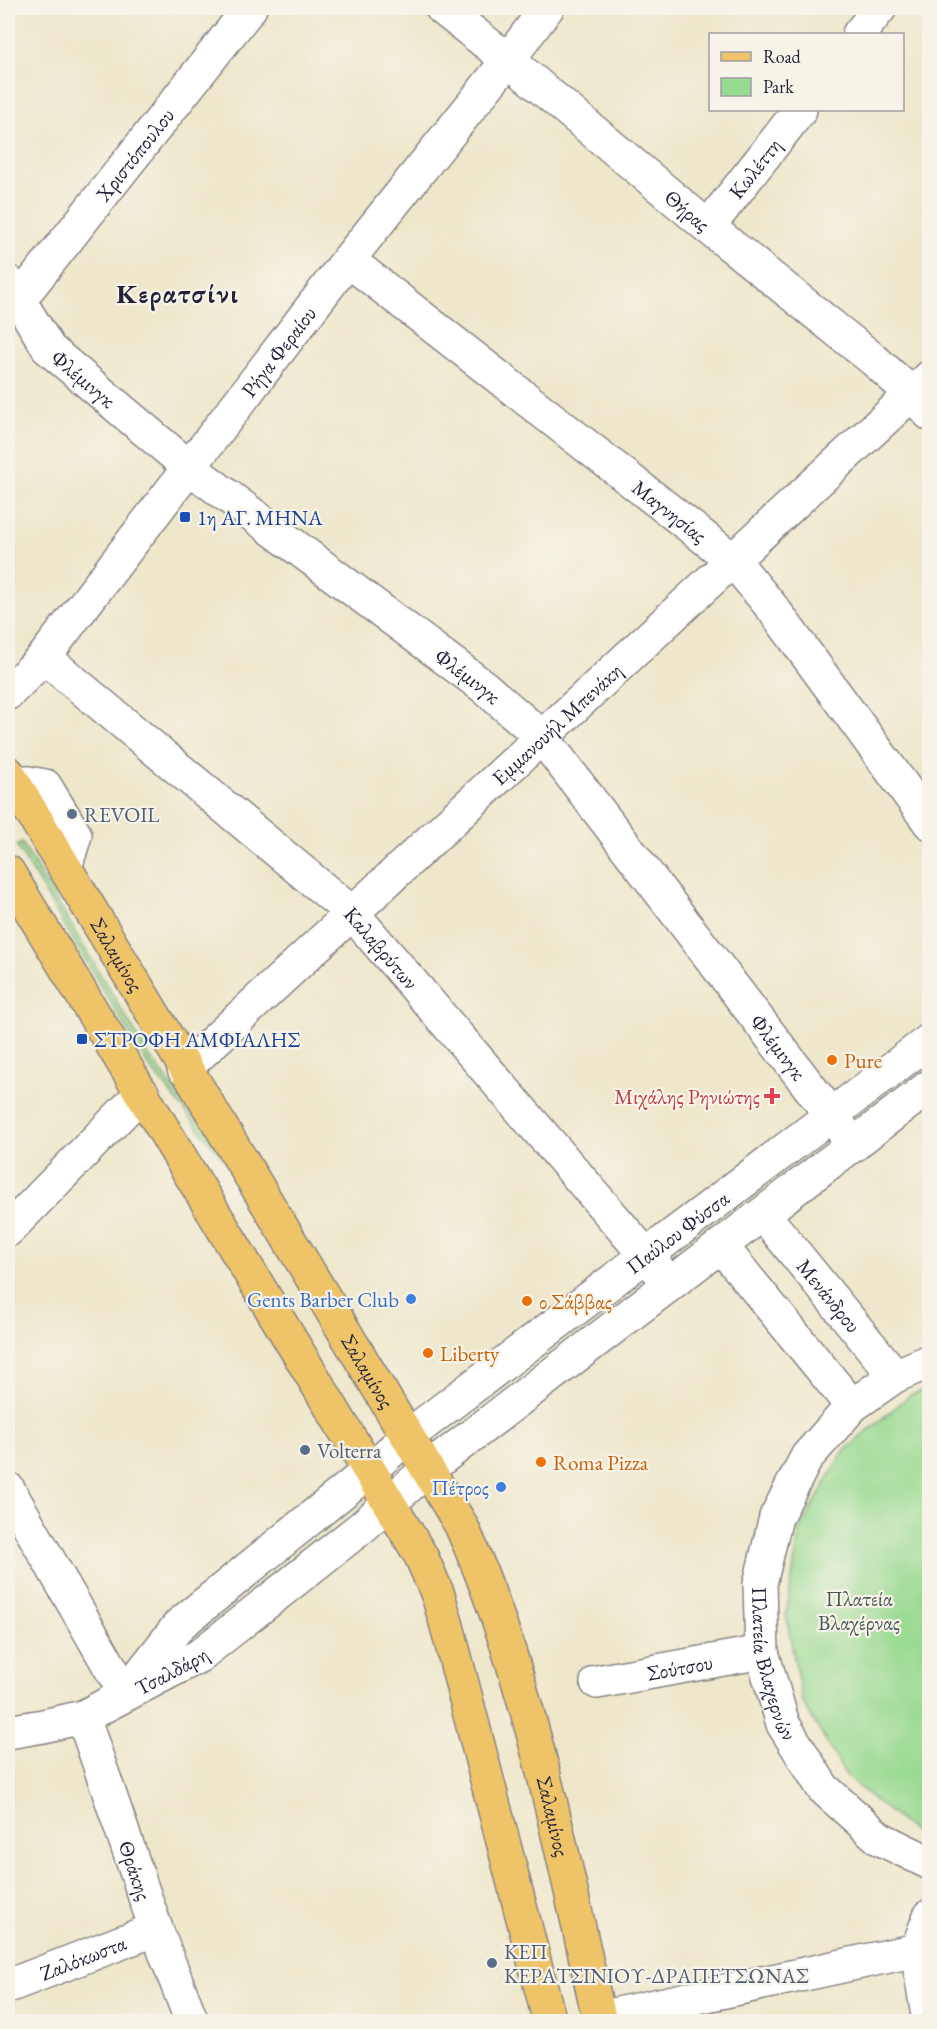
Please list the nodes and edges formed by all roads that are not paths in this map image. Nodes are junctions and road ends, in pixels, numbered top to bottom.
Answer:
1 (250, 8) edge
2 (442, 8) edge
3 (547, 8) edge
4 (880, 8) edge
5 (860, 33) edge
6 (508, 60) junction
7 (799, 111) edge
8 (708, 227) junction
9 (348, 260) junction
10 (13, 291) edge
11 (924, 395) edge
12 (190, 468) junction
13 (733, 560) junction
14 (44, 657) junction
15 (8, 693) edge
16 (542, 737) junction
17 (10, 776) edge
18 (930, 823) edge
19 (8, 872) edge
20 (352, 913) junction
21 (930, 1040) edge
22 (184, 1069) junction
23 (930, 1086) edge
24 (141, 1093) junction
25 (831, 1114) junction
26 (854, 1145) junction
27 (763, 1214) junction
28 (8, 1230) edge
29 (721, 1246) junction
30 (646, 1255) junction
31 (670, 1284) junction
32 (930, 1361) edge
33 (896, 1376) junction
34 (852, 1406) junction
35 (408, 1436) junction
36 (428, 1469) junction
37 (370, 1470) junction
38 (8, 1489) edge
39 (389, 1503) junction
40 (762, 1652) junction
41 (597, 1682) dead end
42 (125, 1694) junction
43 (83, 1717) junction
44 (8, 1732) edge
45 (930, 1863) edge
46 (930, 1916) edge
47 (156, 1929) junction
48 (917, 1950) junction
49 (8, 1986) edge
50 (599, 2020) edge
51 (192, 2022) edge
52 (550, 2022) edge
53 (929, 2022) edge

1 - 10 street, Χριστόπουλου
2 - 6 street, Θήρας
3 - 6 street, Ρήγα Φεραίου
4 - 5 street
6 - 8 street, Θήρας
6 - 9 street, Ρήγα Φεραίου
7 - 8 street, Κωλέττη
8 - 11 street, Θήρας
9 - 12 street, Ρήγα Φεραίου
9 - 13 street, Μαγνησίας
10 - 12 street, Φλέμινγκ
11 - 13 street, Εμμανουήλ Μπενάκη
12 - 14 street, Ρήγα Φεραίου
12 - 16 street, Φλέμινγκ
13 - 16 street, Εμμανουήλ Μπενάκη
13 - 18 street, Μαγνησίας
14 - 15 street, Ρήγα Φεραίου
14 - 20 street, Καλαβρύτων
16 - 20 street, Εμμανουήλ Μπενάκη
16 - 25 street, Φλέμινγκ
17 - 22 main road, Σαλαμίνος
19 - 24 main road
20 - 22 street, Εμμανουήλ Μπενάκη
20 - 30 street, Καλαβρύτων
21 - 25 street, Παύλου Φύσσα
22 - 35 main road, Σαλαμίνος
23 - 26 street, Παύλου Φύσσα
24 - 28 street
24 - 37 main road
25 - 26 street, Φλέμινγκ
25 - 30 street, Παύλου Φύσσα
26 - 27 street, Παύλου Φύσσα
27 - 29 street, Παύλου Φύσσα
27 - 33 street, Μενάνδρου
29 - 31 street, Παύλου Φύσσα
29 - 34 street
30 - 31 street, Καλαβρύτων
30 - 35 street, Παύλου Φύσσα
31 - 36 street, Παύλου Φύσσα
32 - 33 street, Πλατεία Βλαχερνών
33 - 34 street, Πλατεία Βλαχερνών
34 - 40 street, Πλατεία Βλαχερνών
35 - 36 main road, Σαλαμίνος
35 - 37 street, Παύλου Φύσσα
36 - 39 street, Παύλου Φύσσα
36 - 50 main road, Σαλαμίνος
37 - 39 main road
37 - 42 street, Τσαλδάρη
38 - 42 street
39 - 42 street, Τσαλδάρη
39 - 52 main road
40 - 41 street, Σούτσου
40 - 45 street, Πλατεία Βλαχερνών
42 - 43 street
43 - 44 street
43 - 47 street, Θράκης
46 - 48 street
47 - 49 street, Ζαλόκωστα
47 - 51 street, Θράκης
48 - 50 street
48 - 53 street

